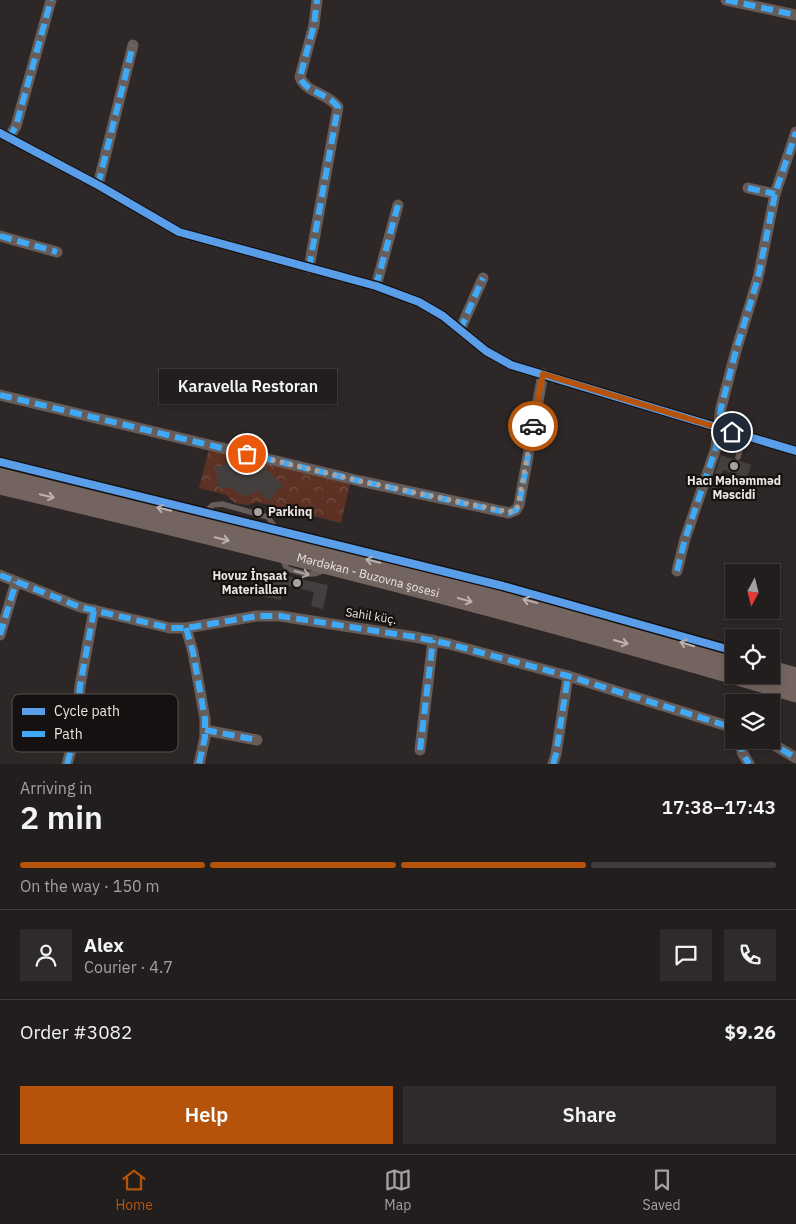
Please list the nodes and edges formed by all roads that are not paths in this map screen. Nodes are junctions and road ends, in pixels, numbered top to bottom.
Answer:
1 (50, 0) edge
2 (318, 0) edge
3 (726, 0) edge
4 (796, 15) edge
5 (133, 45) dead end
6 (796, 132) edge
7 (5, 136) edge
8 (98, 185) junction
9 (748, 188) dead end
10 (775, 194) junction
11 (398, 205) dead end
12 (0, 236) edge
13 (56, 252) dead end
14 (309, 268) junction
15 (483, 278) dead end
16 (376, 286) junction
17 (460, 330) junction
18 (543, 374) junction
19 (0, 395) edge
20 (719, 428) junction
21 (744, 435) junction
22 (796, 451) edge
23 (738, 457) dead end
24 (0, 468) edge
25 (0, 485) edge
26 (280, 546) junction
27 (677, 571) dead end
28 (0, 575) edge
29 (16, 582) junction
30 (94, 610) junction
31 (186, 628) junction
32 (0, 635) edge
33 (433, 640) junction
34 (725, 655) edge
35 (725, 672) edge
36 (780, 673) edge
37 (568, 676) junction
38 (796, 677) edge
39 (765, 684) edge
40 (796, 693) edge
41 (80, 694) edge
42 (725, 725) edge
43 (206, 730) junction
44 (257, 740) dead end
45 (780, 748) edge
46 (742, 749) edge
47 (420, 750) dead end
48 (796, 758) edge
49 (199, 764) edge
50 (553, 764) edge
51 (749, 764) edge

1 - 7 street
2 - 14 street
3 - 4 street
5 - 8 street
6 - 10 street
7 - 8 street
8 - 14 street
9 - 10 street
10 - 20 street
11 - 16 street
12 - 13 street
14 - 16 street
15 - 17 street
16 - 17 street
17 - 18 street
18 - 19 street
18 - 20 street
20 - 21 street
20 - 27 street
21 - 22 street
21 - 23 lane
26 -> 24 main road, Mərdəkan - Buzovna şosesi
25 -> 26 main road, Mərdəkan - Buzovna şosesi
34 -> 26 main road, Mərdəkan - Buzovna şosesi
26 -> 35 main road, Mərdəkan - Buzovna şosesi
28 - 29 street, Sahil küç.
29 - 30 street, Sahil küç.
29 - 32 street
30 - 31 street, Sahil küç.
30 - 41 street
31 - 33 street, Sahil küç.
31 - 43 street
33 - 37 street, Sahil küç.
33 - 47 street
36 - 38 main road
37 - 42 street, Sahil küç.
37 - 50 street
39 - 40 main road, Mərdəkan - Buzovna şosesi
43 - 44 street
43 - 49 street
45 - 48 street
46 - 51 street

